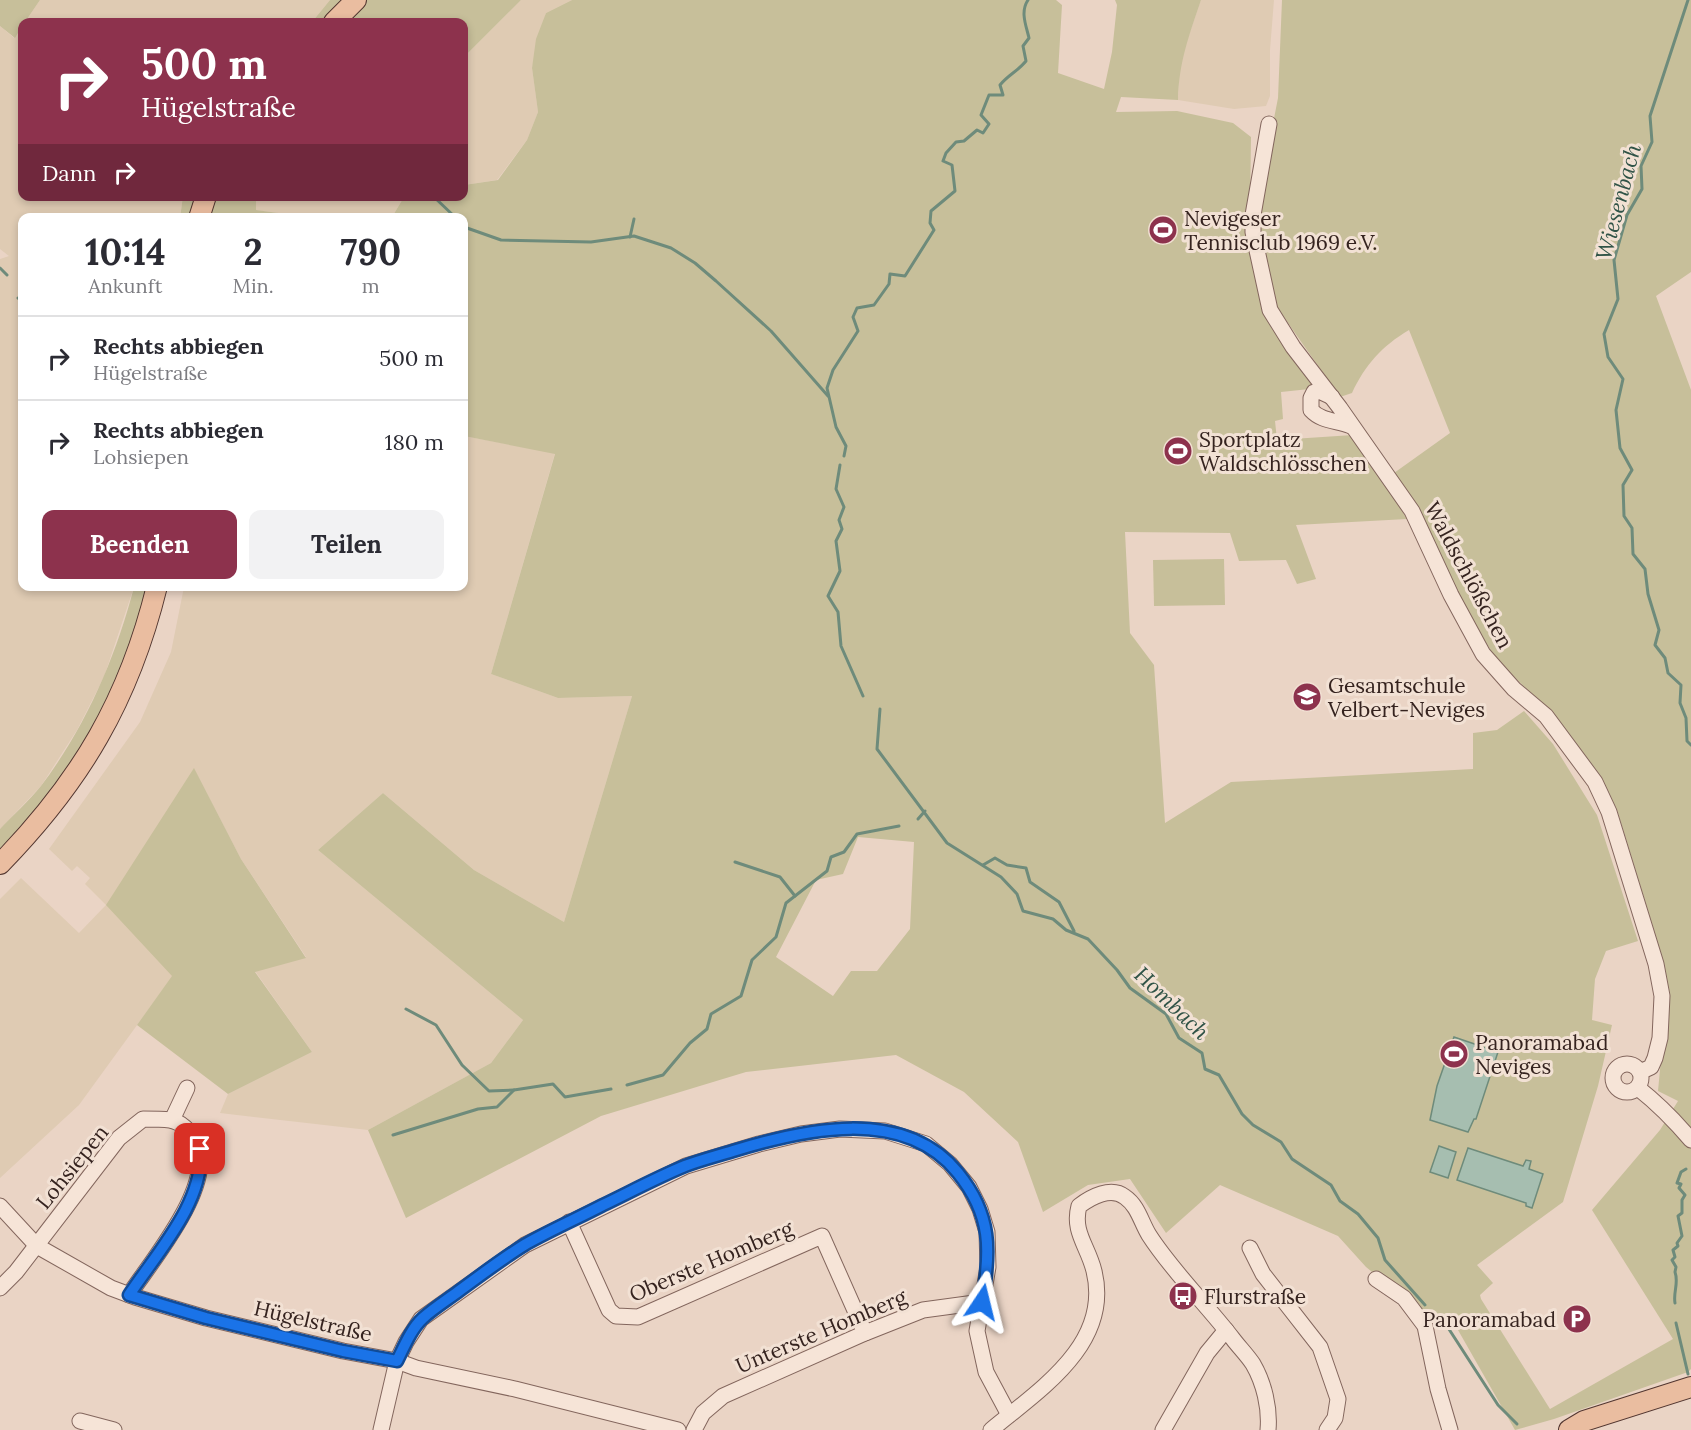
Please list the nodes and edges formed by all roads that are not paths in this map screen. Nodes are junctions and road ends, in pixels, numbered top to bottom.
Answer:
1 (356, 0) edge
2 (338, 18) edge
3 (1269, 123) dead end
4 (1332, 397) junction
5 (1352, 426) junction
6 (156, 591) edge
7 (0, 864) edge
8 (187, 1088) dead end
9 (1663, 1109) junction
10 (172, 1120) junction
11 (1691, 1127) edge
12 (1691, 1140) edge
13 (0, 1206) edge
14 (569, 1222) junction
15 (37, 1246) junction
16 (1250, 1248) dead end
17 (1376, 1279) dead end
18 (0, 1287) edge
19 (129, 1295) junction
20 (982, 1302) junction
21 (1226, 1330) junction
22 (865, 1333) junction
23 (397, 1361) junction
24 (1691, 1387) edge
25 (1691, 1398) edge
26 (1009, 1415) junction
27 (80, 1421) dead end
28 (114, 1430) edge
29 (381, 1430) edge
30 (678, 1430) edge
31 (694, 1430) edge
32 (991, 1430) edge
33 (1163, 1430) edge
34 (1268, 1430) edge
35 (1327, 1430) edge
36 (1450, 1430) edge
37 (1569, 1430) edge
38 (1574, 1430) edge

1 - 2 main road
3 - 4 street, Waldschlößchen
4 - 5 street, Waldschlößchen
4 - 5 street
5 - 9 street, Waldschlößchen
6 - 7 main road
8 - 10 street
9 - 11 street
9 - 12 street
10 - 15 street, Lohsiepen
10 - 19 street
13 - 15 street, Hügelstraße
14 - 20 street
14 - 22 street, Oberste Homberg
14 - 23 street
15 - 18 street, Lohsiepen
15 - 19 street, Hügelstraße
16 - 35 street
17 - 36 street
19 - 23 street, Hügelstraße
20 - 22 street, Unterste Homberg
20 - 26 street
21 - 26 street
21 - 33 street
21 - 34 street
22 - 31 street, Unterste Homberg
23 - 29 street
23 - 30 street, Hügelstraße
24 - 37 main road
25 - 38 main road
26 - 32 street
27 - 28 street

